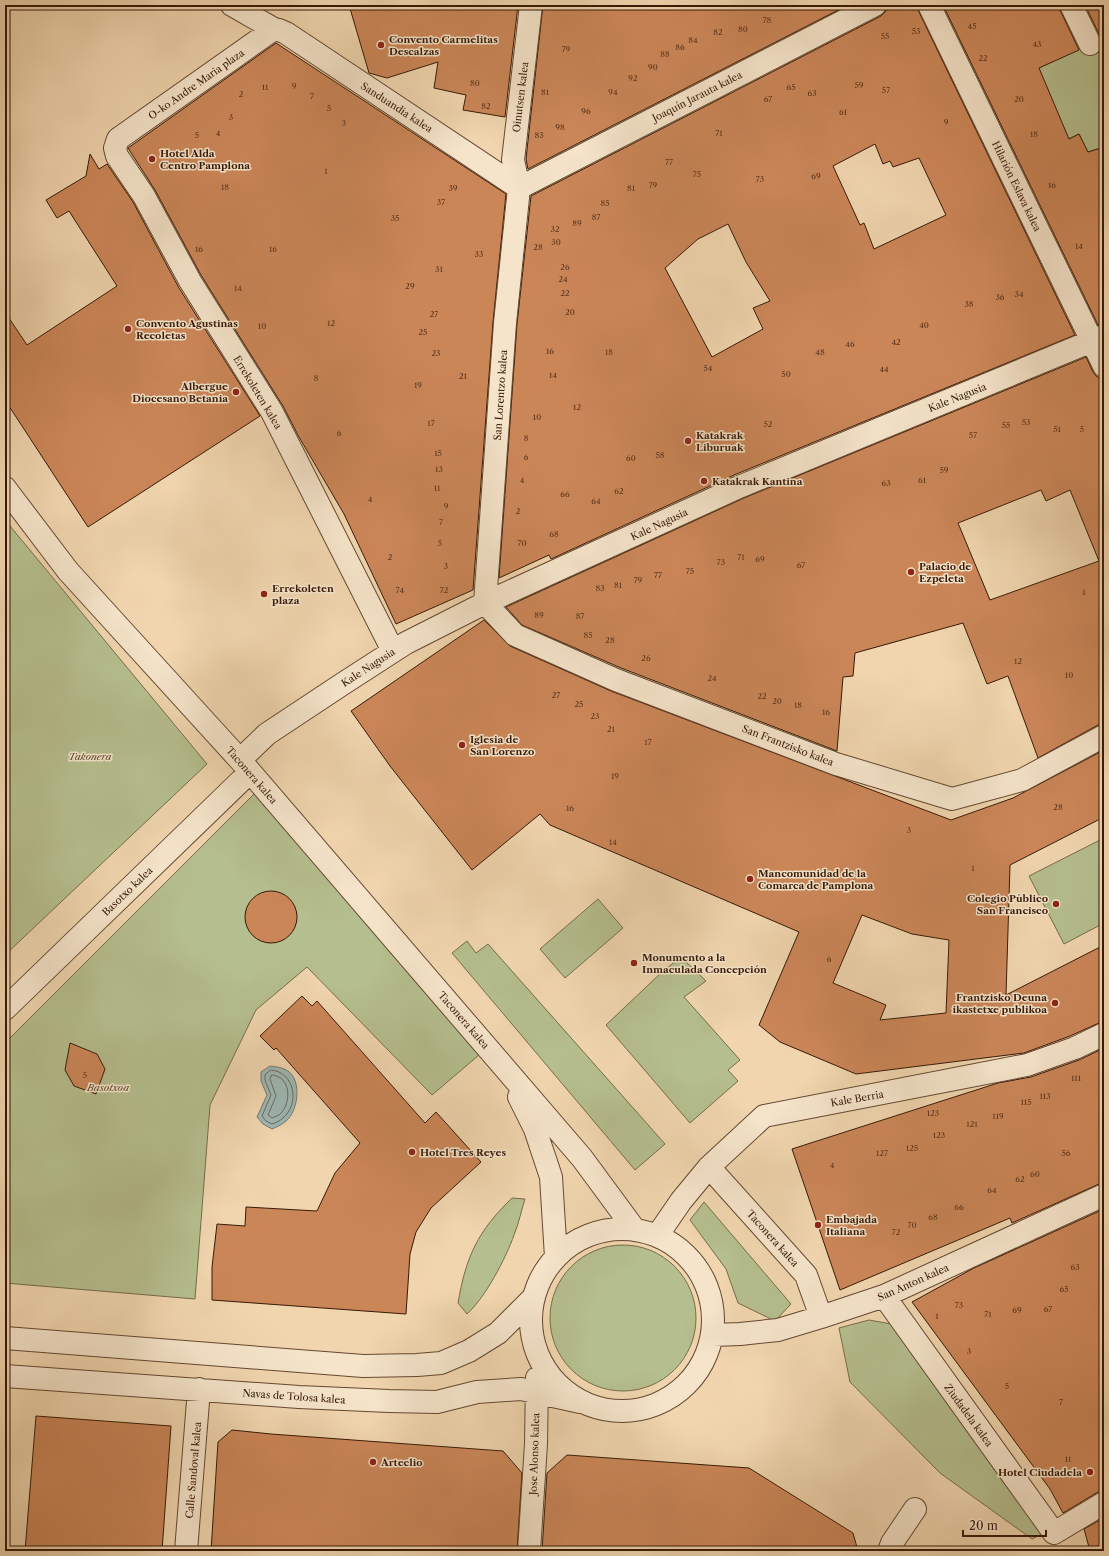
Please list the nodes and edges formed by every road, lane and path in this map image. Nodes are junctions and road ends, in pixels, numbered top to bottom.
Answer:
1 (232, 5) edge
2 (531, 5) edge
3 (875, 5) edge
4 (929, 5) edge
5 (1071, 5) edge
6 (274, 29) junction
7 (1090, 44) dead end
8 (118, 139) joint
9 (519, 188) junction
10 (1098, 339) edge
11 (1104, 366) edge
12 (5, 488) edge
13 (485, 603) junction
14 (393, 651) junction
15 (1104, 736) edge
16 (245, 766) junction
17 (5, 1009) edge
18 (1104, 1034) edge
19 (501, 1062) junction
20 (709, 1167) junction
21 (1104, 1195) edge
22 (635, 1230) junction
23 (657, 1236) junction
24 (556, 1257) junction
25 (884, 1296) junction
26 (534, 1297) junction
27 (821, 1317) junction
28 (713, 1335) junction
29 (5, 1338) edge
30 (538, 1357) junction
31 (5, 1376) edge
32 (199, 1389) junction
33 (536, 1392) junction
34 (580, 1402) junction
35 (1104, 1503) edge
36 (915, 1509) dead end
37 (186, 1551) edge
38 (529, 1551) edge
39 (889, 1551) edge

1 - 6 street, Sanduandia kalea
2 - 9 street, Oinutsen kalea
3 - 9 street, Joaquín Jarauta kalea
4 - 10 street, Hilarión Eslava kalea
5 - 7 street
6 - 8 street, O-ko Andre Maria plaza
6 - 9 street, Sanduandia kalea
8 - 14 street, Errekoleten kalea
9 - 13 street, San Lorentzo kalea
10 - 11 street, Hilarión Eslava kalea
10 - 13 street, Kale Nagusia
12 - 16 street, Taconera kalea
13 - 14 street, Kale Nagusia
13 - 15 street, San Frantzisko kalea
14 - 16 street, Kale Nagusia
16 - 17 street, Basotxo kalea
16 - 19 street, Taconera kalea
18 - 20 street, Kale Berria
19 - 22 street, Taconera kalea
19 - 24 street, Taconera kalea
20 - 23 street, Kale Berria
20 - 27 street, Taconera kalea
21 - 25 street, San Anton kalea
22 - 23 street, Navas de Tolosa kalea
22 - 24 street, Navas de Tolosa kalea
23 - 28 street, Navas de Tolosa kalea
24 - 26 street, Navas de Tolosa kalea
25 - 27 street, San Anton kalea
25 - 35 street, Ziudadela kalea
26 - 29 street
26 - 30 street
27 - 28 street, San Anton kalea
28 - 34 street, Navas de Tolosa kalea
30 - 33 street, Jose Alonso kalea
30 - 34 street
31 - 32 street, Navas de Tolosa kalea
32 - 33 street, Navas de Tolosa kalea
32 - 37 street, Calle Sandoval kalea
33 - 34 street, Navas de Tolosa kalea
33 - 38 street, Jose Alonso kalea
36 - 39 street

